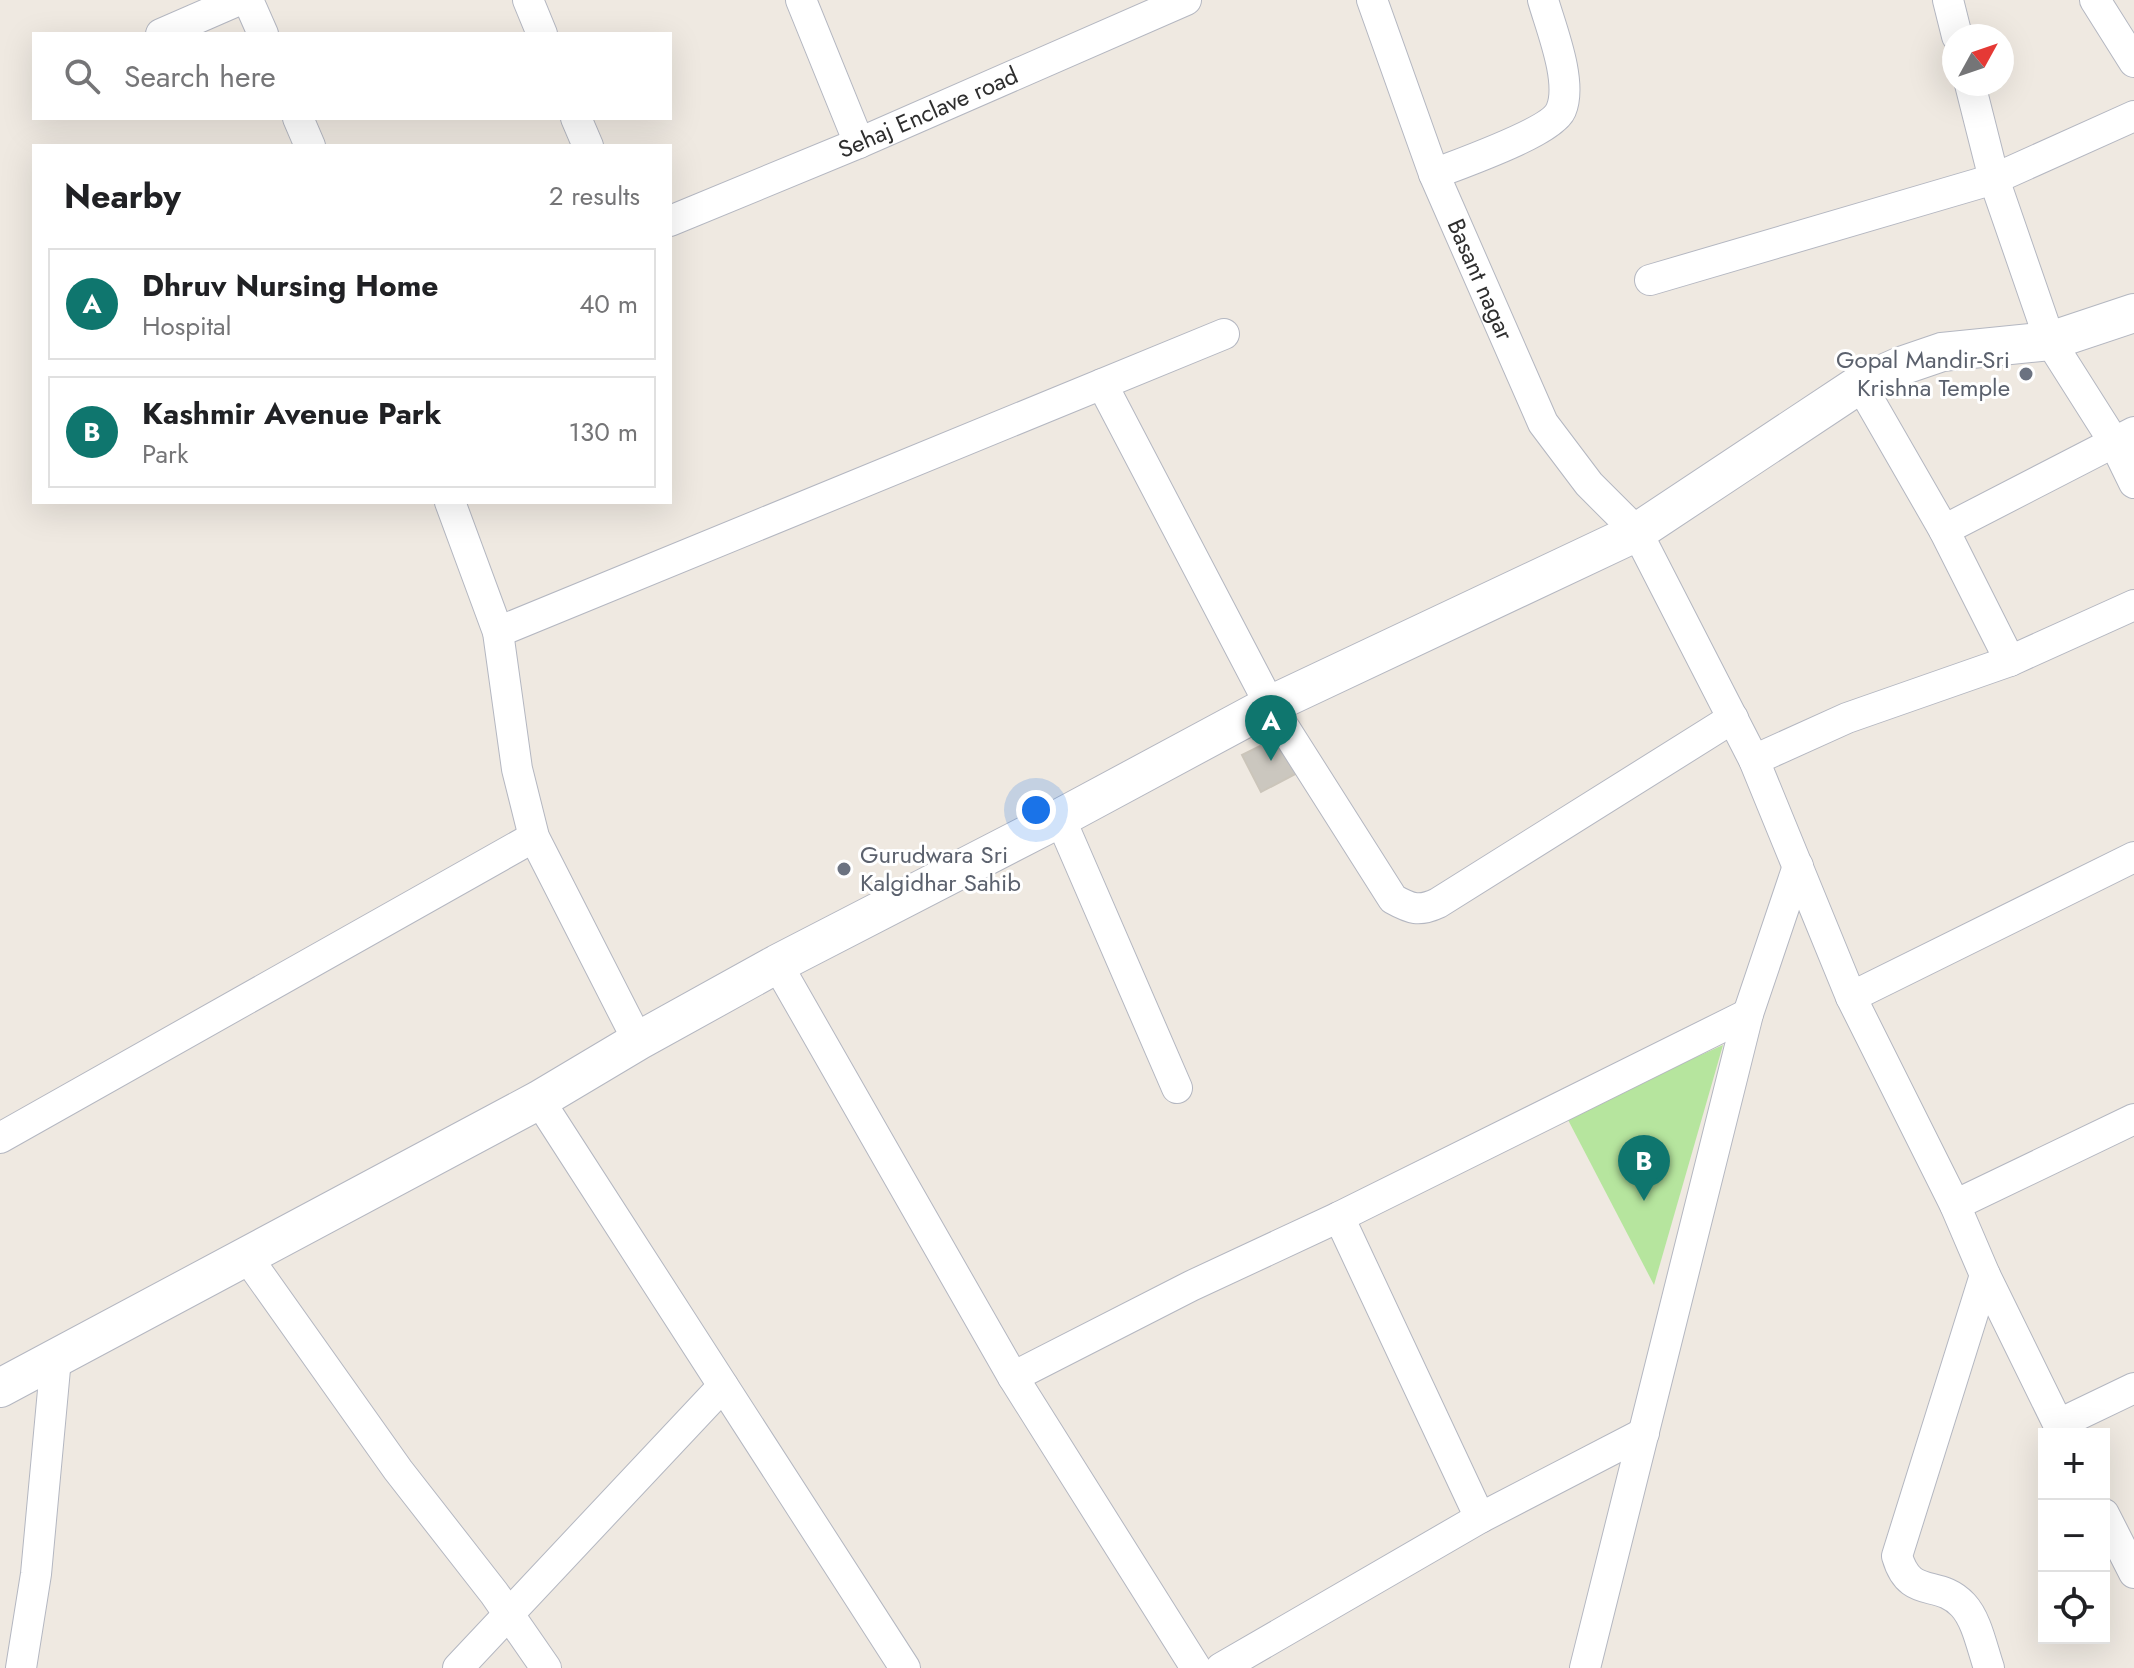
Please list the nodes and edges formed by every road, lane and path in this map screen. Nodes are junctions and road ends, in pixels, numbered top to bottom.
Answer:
1 (239, 0) edge
2 (248, 0) edge
3 (528, 0) edge
4 (801, 0) edge
5 (1186, 0) edge
6 (1372, 0) edge
7 (1543, 0) edge
8 (1948, 0) edge
9 (2095, 0) edge
10 (1954, 24) edge
11 (166, 32) edge
12 (262, 32) edge
13 (541, 32) edge
14 (2134, 62) edge
15 (1973, 96) edge
16 (2134, 116) edge
17 (299, 120) edge
18 (577, 120) edge
19 (859, 143) junction
20 (309, 144) edge
21 (587, 144) edge
22 (1434, 174) junction
23 (1994, 179) junction
24 (672, 220) edge
25 (1650, 280) dead end
26 (2134, 313) edge
27 (1224, 334) dead end
28 (2050, 341) junction
29 (1102, 384) junction
30 (1860, 384) junction
31 (2124, 437) edge
32 (2134, 483) edge
33 (451, 504) edge
34 (1944, 530) junction
35 (1637, 532) junction
36 (2134, 605) edge
37 (498, 632) junction
38 (2010, 661) junction
39 (1270, 705) junction
40 (1733, 718) junction
41 (1754, 760) junction
42 (1060, 818) junction
43 (534, 837) junction
44 (2134, 857) edge
45 (1798, 866) junction
46 (777, 964) junction
47 (1851, 997) junction
48 (1748, 1014) junction
49 (638, 1041) junction
50 (1177, 1088) dead end
51 (539, 1100) junction
52 (2134, 1119) edge
53 (0, 1138) edge
54 (1955, 1205) junction
55 (1339, 1217) junction
56 (247, 1257) junction
57 (1985, 1275) junction
58 (56, 1358) junction
59 (1013, 1377) junction
60 (723, 1386) junction
61 (0, 1388) edge
62 (2134, 1388) edge
63 (2061, 1428) edge
64 (2063, 1428) edge
65 (1644, 1433) junction
66 (1480, 1518) junction
67 (2110, 1526) edge
68 (2134, 1573) edge
69 (508, 1613) junction
70 (21, 1668) edge
71 (458, 1668) edge
72 (546, 1668) edge
73 (905, 1668) edge
74 (1196, 1668) edge
75 (1221, 1668) edge
76 (1585, 1668) edge
77 (1989, 1668) edge

1 - 11 street
2 - 12 street
3 - 13 street
4 - 19 street
5 - 19 street, Sehaj Enclave road
6 - 22 street, Basant nagar
7 - 22 street
8 - 10 street
9 - 14 street
15 - 23 street
16 - 23 street
17 - 20 street
18 - 21 street
19 - 24 street, Sehaj Enclave road
22 - 35 street, Basant nagar
23 - 25 street
23 - 28 street
26 - 28 street
27 - 29 street
28 - 30 street
28 - 31 street
29 - 37 street
29 - 39 street
30 - 34 street
30 - 35 street
31 - 32 street
31 - 34 street
33 - 37 street
34 - 38 street
35 - 39 street
35 - 40 street, Basant nagar
36 - 38 street
37 - 43 street
38 - 41 street
39 - 40 street
39 - 42 street
40 - 41 street, Basant nagar
41 - 45 street, Basant nagar
42 - 46 street
42 - 50 street
43 - 49 street
43 - 53 street
44 - 47 street
45 - 47 street, Basant nagar
45 - 48 street
46 - 49 street
46 - 59 street
47 - 54 street, Basant nagar
48 - 55 street
48 - 65 street
49 - 51 street
51 - 56 street
51 - 60 street
52 - 54 street
54 - 57 street, Basant nagar
55 - 59 street
55 - 66 street
56 - 58 street
56 - 69 street
57 - 63 street, Basant nagar
57 - 77 street
58 - 61 street
58 - 70 street
59 - 74 street
60 - 69 street
60 - 73 street
62 - 64 street
65 - 66 street
65 - 76 street
66 - 75 street
67 - 68 street
69 - 71 street
69 - 72 street

